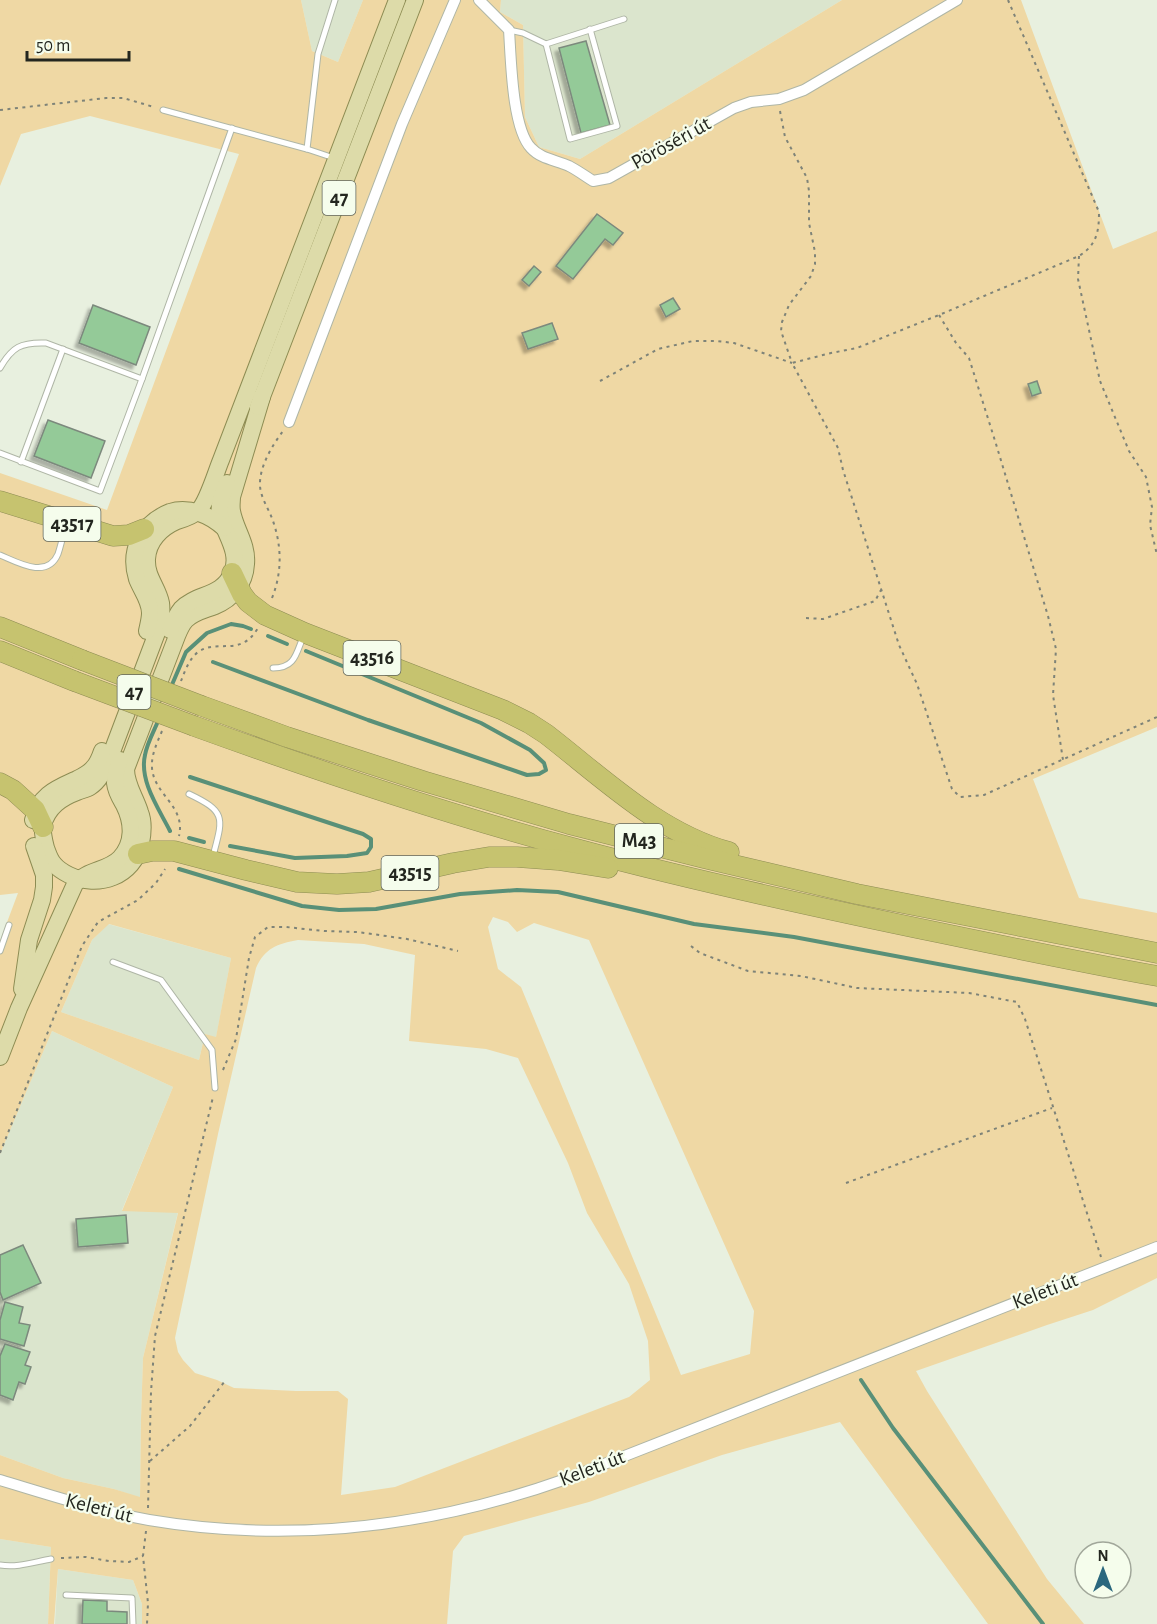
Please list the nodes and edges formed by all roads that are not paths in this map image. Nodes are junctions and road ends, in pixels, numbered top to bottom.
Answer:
1 (335, 0) edge
2 (397, 0) edge
3 (415, 0) edge
4 (455, 0) edge
5 (479, 0) edge
6 (957, 0) edge
7 (624, 19) dead end
8 (590, 29) junction
9 (509, 30) junction
10 (546, 44) junction
11 (163, 110) road end
12 (232, 128) junction
13 (307, 148) junction
14 (336, 158) junction
15 (63, 349) junction
16 (0, 368) edge
17 (142, 379) junction
18 (255, 394) junction
19 (289, 422) road end
20 (0, 453) edge
21 (21, 462) junction
22 (0, 501) edge
23 (191, 511) junction
24 (67, 522) junction
25 (229, 523) junction
26 (144, 529) junction
27 (0, 555) edge
28 (235, 581) junction
29 (0, 627) edge
30 (305, 633) junction
31 (0, 651) edge
32 (273, 668) dead end
33 (0, 783) edge
34 (189, 794) dead end
35 (39, 818) junction
36 (138, 854) junction
37 (212, 861) junction
38 (55, 866) junction
39 (685, 876) junction
40 (85, 880) junction
41 (857, 894) junction
42 (9, 925) dead end
43 (0, 951) edge
44 (1157, 952) edge
45 (113, 962) dead end
46 (1157, 976) edge
47 (19, 1008) junction
48 (5, 1032) edge
49 (0, 1058) edge
50 (215, 1088) road end
51 (1157, 1248) edge
52 (0, 1480) edge
53 (51, 1559) road end
54 (0, 1565) edge
55 (138, 1594) dead end
56 (66, 1595) dead end
57 (132, 1598) junction
58 (133, 1624) edge

1 - 13 lane
2 - 14 main road, 47
3 - 18 main road, 47
4 - 19 street
5 - 9 street
6 - 9 street, Pöröséri út
7 - 8 lane
8 - 10 lane
8 - 10 lane
9 - 10 lane
11 - 12 lane
12 - 13 lane
12 - 17 lane
13 - 14 lane
14 - 18 main road, 47
15 - 16 lane
15 - 17 lane
15 - 21 lane
17 - 21 lane
18 - 23 main road, 47
18 - 25 main road, 47
20 - 21 lane
22 - 24 highway, 43517
23 - 25 main road
23 - 26 main road
23 - 35 main road, 47
24 - 26 highway, 43517
24 - 27 lane
25 - 28 main road, 47
26 - 35 main road, 47
28 - 30 highway, 43516
28 - 36 main road, 47
28 - 40 main road, 47
29 - 41 highway, M43, bridge
30 - 32 lane
30 - 41 highway, 43516
31 - 39 highway, M43, bridge
33 - 35 highway
34 - 37 lane
35 - 38 main road, 47
35 - 47 main road, 47
36 - 37 highway, 43515
36 - 40 main road
37 - 39 highway, 43515
38 - 40 main road
38 - 47 main road, 47
39 - 46 highway, M43
40 - 47 main road, 47
41 - 44 highway, M43
42 - 43 lane
45 - 50 lane
47 - 48 main road, 47
48 - 49 main road, 47
51 - 52 street, Keleti út
53 - 54 lane
55 - 57 lane
56 - 57 lane
57 - 58 lane

